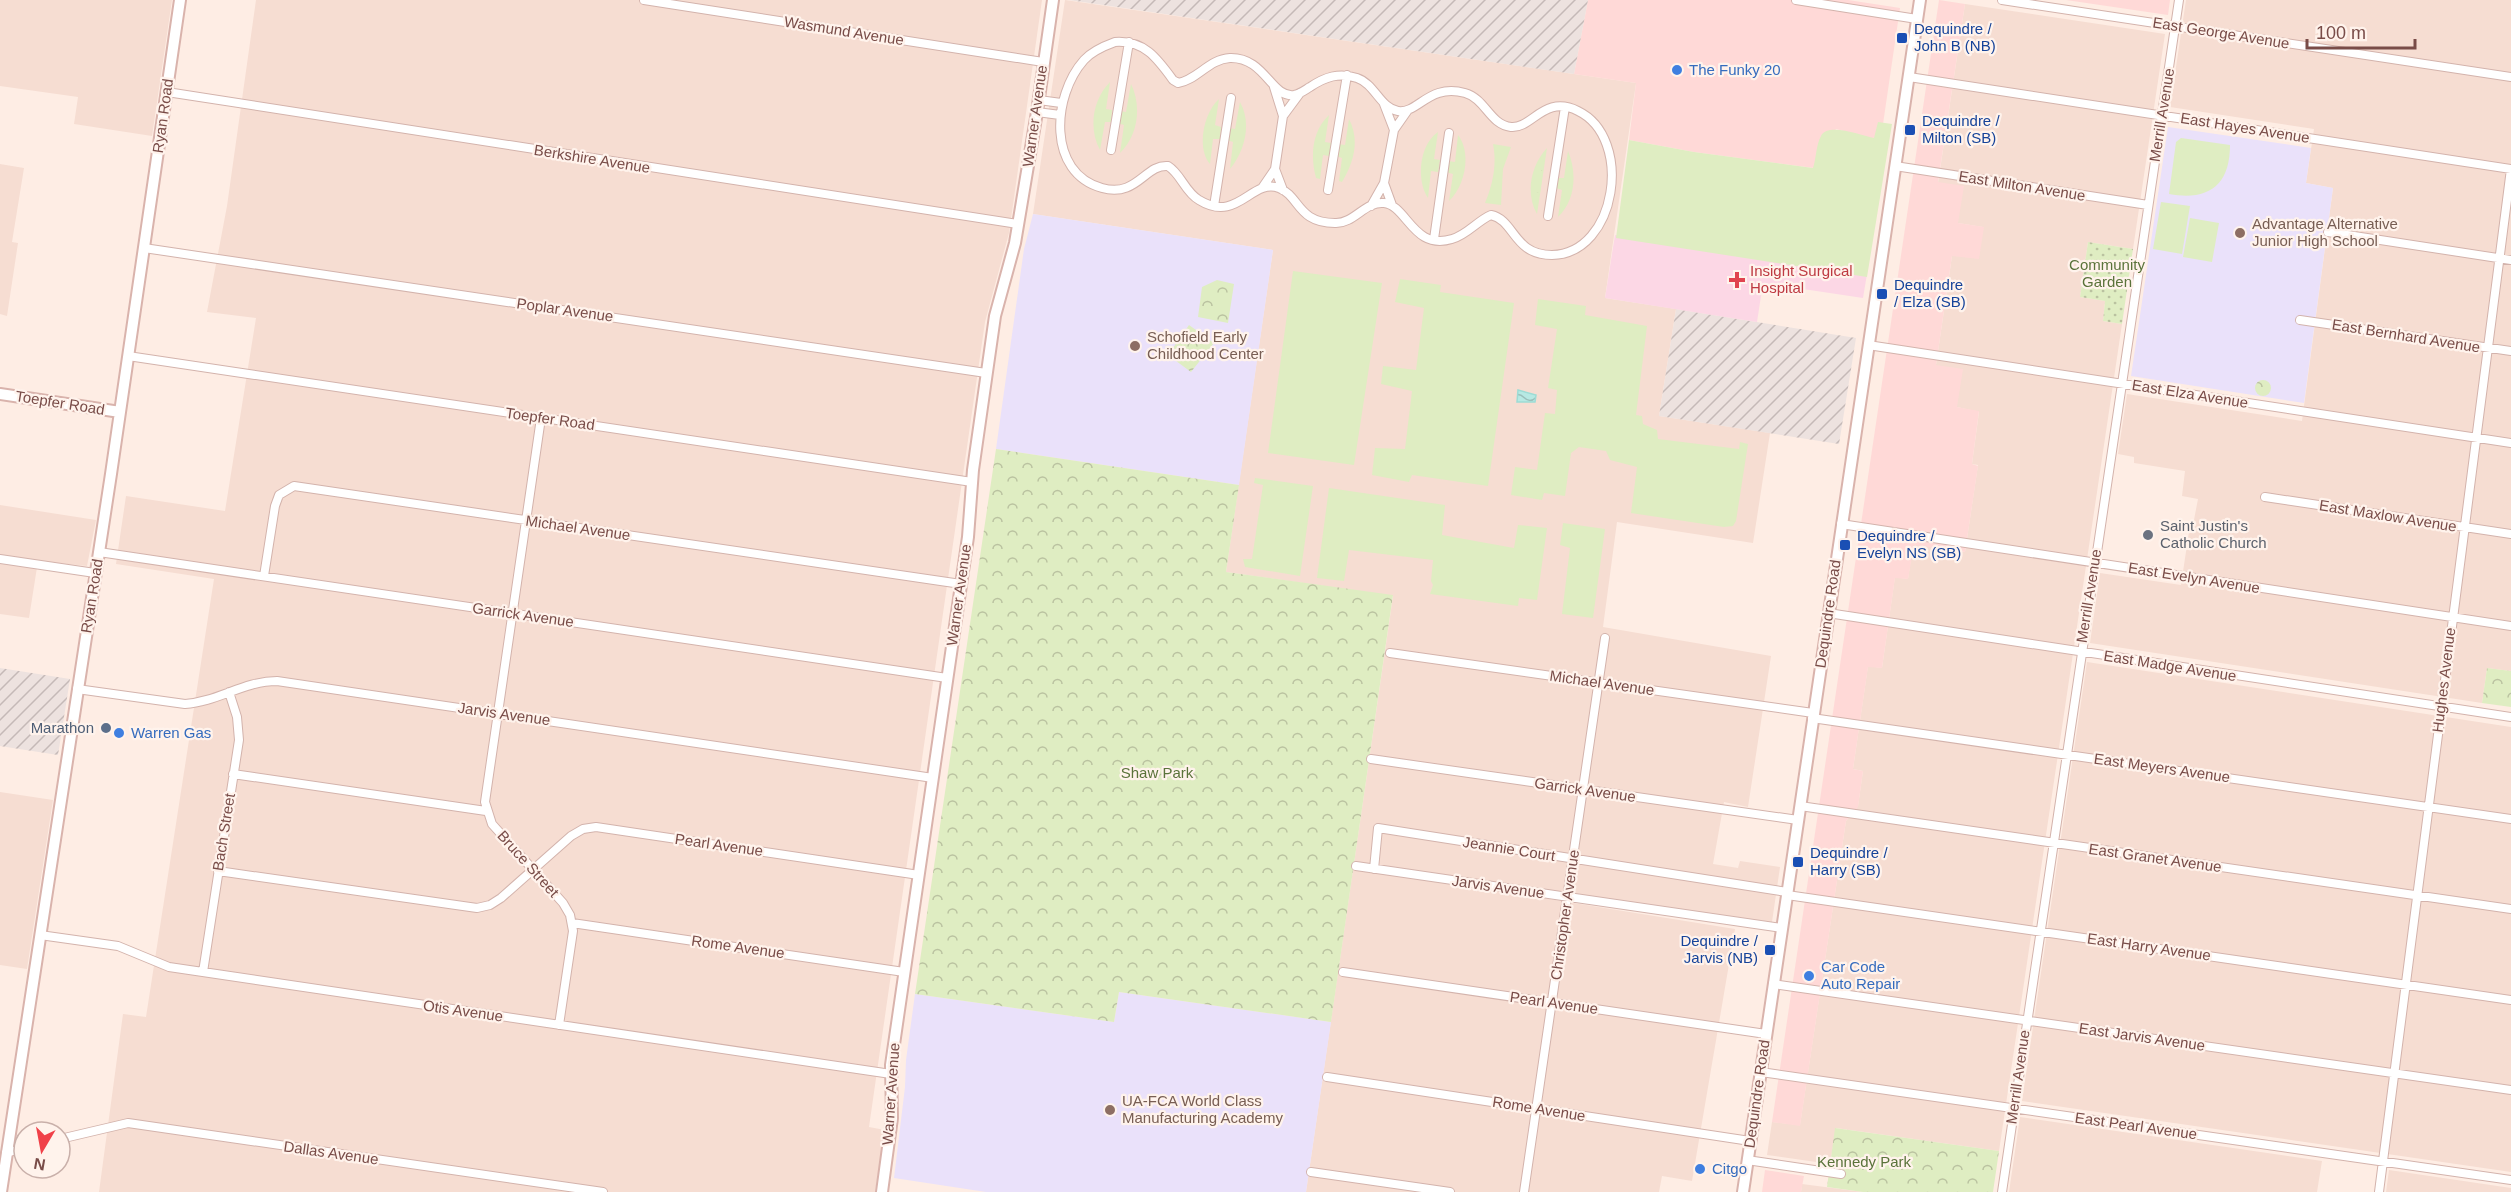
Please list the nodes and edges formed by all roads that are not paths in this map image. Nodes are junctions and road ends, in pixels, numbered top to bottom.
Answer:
1 (180, 0) edge
2 (644, 0) edge
3 (1053, 0) edge
4 (1796, 0) edge
5 (1920, 0) edge
6 (2002, 0) edge
7 (2179, 0) edge
8 (1917, 19) junction
9 (2175, 26) junction
10 (1129, 42) junction
11 (1043, 62) junction
12 (1347, 75) junction
13 (1909, 77) junction
14 (2511, 77) edge
15 (1274, 85) junction
16 (167, 92) junction
17 (1301, 93) junction
18 (1231, 98) dead end
19 (1384, 102) junction
20 (1061, 103) junction
21 (1038, 106) junction
22 (1565, 107) junction
23 (1412, 108) junction
24 (1060, 115) junction
25 (1283, 116) junction
26 (2162, 116) junction
27 (1394, 130) junction
28 (1449, 133) dead end
29 (1112, 150) dead end
30 (1895, 166) junction
31 (1275, 169) junction
32 (2511, 169) edge
33 (1384, 183) junction
34 (1262, 188) junction
35 (1328, 189) dead end
36 (1283, 190) junction
37 (1392, 205) junction
38 (2148, 205) junction
39 (1214, 206) junction
40 (1371, 206) junction
41 (1548, 216) dead end
42 (1018, 224) junction
43 (2328, 232) dead end
44 (1434, 239) junction
45 (144, 248) junction
46 (2499, 258) junction
47 (2511, 260) edge
48 (2300, 320) dead end
49 (1868, 345) junction
50 (2487, 348) junction
51 (2511, 351) edge
52 (128, 356) junction
53 (986, 373) junction
54 (2122, 384) junction
55 (0, 394) edge
56 (120, 412) junction
57 (541, 418) junction
58 (2476, 438) junction
59 (2511, 443) edge
60 (972, 482) junction
61 (2265, 497) dead end
62 (526, 520) junction
63 (1841, 524) junction
64 (2464, 527) junction
65 (2511, 534) edge
66 (99, 552) junction
67 (0, 559) edge
68 (2094, 562) junction
69 (95, 573) junction
70 (264, 576) junction
71 (961, 584) junction
72 (512, 613) junction
73 (1828, 613) junction
74 (2452, 617) junction
75 (2511, 626) edge
76 (1605, 638) dead end
77 (2080, 652) junction
78 (1390, 653) dead end
79 (947, 678) junction
80 (1599, 682) junction
81 (78, 689) junction
82 (229, 692) junction
83 (2440, 706) junction
84 (497, 713) junction
85 (1813, 716) junction
86 (2511, 717) edge
87 (2066, 754) junction
88 (1371, 759) dead end
89 (233, 774) junction
90 (933, 778) junction
91 (1583, 789) junction
92 (1800, 806) junction
93 (2427, 807) junction
94 (486, 811) junction
95 (2511, 819) edge
96 (1798, 820) junction
97 (2053, 843) junction
98 (1573, 859) junction
99 (1356, 866) dead end
100 (532, 869) junction
101 (1374, 869) junction
102 (219, 871) junction
103 (919, 875) junction
104 (1787, 893) junction
105 (2416, 896) junction
106 (1568, 897) junction
107 (2511, 909) edge
108 (572, 923) junction
109 (1782, 928) junction
110 (2040, 931) junction
111 (39, 935) junction
112 (203, 972) junction
113 (904, 972) junction
114 (1343, 972) dead end
115 (1773, 984) junction
116 (2405, 984) junction
117 (2511, 1000) edge
118 (1552, 1003) junction
119 (2027, 1021) junction
120 (559, 1024) junction
121 (1766, 1034) junction
122 (1761, 1072) junction
123 (891, 1074) junction
124 (2394, 1074) junction
125 (1327, 1077) dead end
126 (2511, 1090) edge
127 (1536, 1108) junction
128 (2014, 1108) junction
129 (72, 1136) edge
130 (1750, 1141) junction
131 (12, 1152) edge
132 (6, 1153) junction
133 (1748, 1160) junction
134 (2382, 1162) junction
135 (1311, 1172) dead end
136 (1841, 1174) dead end
137 (2511, 1180) edge
138 (1, 1192) edge
139 (603, 1192) edge
140 (882, 1192) edge
141 (1450, 1192) edge
142 (1524, 1192) edge
143 (1743, 1192) edge
144 (2002, 1192) edge
145 (2379, 1192) edge

1 - 16 main road, Ryan Road
2 - 11 street, Wasmund Avenue
3 - 11 main road, Warner Avenue
4 - 8 street
5 - 8 main road, Dequindre Road
6 - 9 street, East George Avenue
7 - 9 street, Merrill Avenue
8 - 13 main road, Dequindre Road
9 - 14 street, East George Avenue
9 - 26 street, Merrill Avenue
10 - 15 street
10 - 20 street
10 - 29 street
11 - 21 main road, Warner Avenue
12 - 17 street
12 - 19 street
12 - 35 street
13 - 26 street, East Hayes Avenue
13 - 30 main road, Dequindre Road
15 - 17 street
15 - 25 street
16 - 42 street, Berkshire Avenue
16 - 45 main road, Ryan Road
17 - 25 street
18 - 39 street
19 - 23 street
19 - 27 street
20 - 21 street
20 - 24 street
21 - 24 street
21 - 42 main road, Warner Avenue
22 - 23 street
22 - 41 street
22 - 44 street
23 - 27 street
24 - 39 street
25 - 31 street
26 - 32 street, East Hayes Avenue
26 - 38 street, Merrill Avenue
27 - 33 street
28 - 44 street
30 - 38 street, East Milton Avenue
30 - 49 main road, Dequindre Road
31 - 34 street
31 - 36 street
32 - 46 street, Hughes Avenue
33 - 37 street
33 - 40 street
34 - 36 street
34 - 39 street
36 - 40 street
37 - 40 street
37 - 44 street
38 - 54 street, Merrill Avenue
42 - 53 main road, Warner Avenue
43 - 46 street
45 - 52 main road, Ryan Road
45 - 53 street, Poplar Avenue
46 - 47 street
46 - 50 street, Hughes Avenue
48 - 50 street, East Bernhard Avenue
49 - 54 street, East Elza Avenue
49 - 63 main road, Dequindre Road
50 - 51 street, East Bernhard Avenue
50 - 58 street, Hughes Avenue
52 - 56 main road, Ryan Road
52 - 57 street, Toepfer Road
53 - 60 main road, Warner Avenue
54 - 58 street, East Elza Avenue
54 - 68 street, Merrill Avenue
55 - 56 main road, Toepfer Road
56 - 66 main road, Ryan Road
57 - 60 street, Toepfer Road
57 - 62 street
58 - 59 street, East Elza Avenue
58 - 64 street, Hughes Avenue
60 - 71 main road, Warner Avenue
61 - 64 street, East Maxlow Avenue
62 - 70 street, Michael Avenue
62 - 71 street, Michael Avenue
62 - 72 street
63 - 68 street, East Evelyn Avenue
63 - 73 main road, Dequindre Road
64 - 65 street, East Maxlow Avenue
64 - 74 street, Hughes Avenue
66 - 69 main road, Ryan Road
66 - 70 street, Garrick Avenue
67 - 69 street
68 - 74 street, East Evelyn Avenue
68 - 77 street, Merrill Avenue
69 - 81 main road, Ryan Road
70 - 72 street, Garrick Avenue
71 - 79 main road, Warner Avenue
72 - 79 street, Garrick Avenue
72 - 84 street
73 - 77 street, East Madge Avenue
73 - 85 main road, Dequindre Road
74 - 75 street, East Evelyn Avenue
74 - 83 street, Hughes Avenue
76 - 80 street, Christopher Avenue
77 - 83 street, East Madge Avenue
77 - 87 street, Merrill Avenue
78 - 80 street, Michael Avenue
79 - 90 main road, Warner Avenue
80 - 85 street, Michael Avenue
80 - 91 street, Christopher Avenue
81 - 82 street, Jarvis Avenue
81 - 111 main road, Ryan Road
82 - 84 street, Jarvis Avenue
82 - 89 street, Bach Street
83 - 86 street, East Madge Avenue
83 - 93 street, Hughes Avenue
84 - 90 street, Jarvis Avenue
84 - 94 street
85 - 87 street, East Meyers Avenue
85 - 92 main road, Dequindre Road
87 - 93 street, East Meyers Avenue
87 - 97 street, Merrill Avenue
88 - 91 street, Garrick Avenue
89 - 94 street
89 - 102 street, Bach Street
90 - 103 main road, Warner Avenue
91 - 96 street, Garrick Avenue
91 - 98 street, Christopher Avenue
92 - 96 main road, Dequindre Road
92 - 97 street, East Granet Avenue
93 - 95 street, East Meyers Avenue
93 - 105 street, Hughes Avenue
94 - 100 street, Bruce Street
96 - 104 main road, Dequindre Road
97 - 105 street, East Granet Avenue
97 - 110 street, Merrill Avenue
98 - 101 street, Jeannie Court
98 - 104 street, Jeannie Court
98 - 106 street, Christopher Avenue
99 - 101 street, Jarvis Avenue
100 - 102 street
100 - 103 street, Pearl Avenue
100 - 108 street, Bruce Street
101 - 106 street, Jarvis Avenue
102 - 112 street, Bach Street
103 - 113 main road, Warner Avenue
104 - 109 main road, Dequindre Road
104 - 110 street, East Harry Avenue
105 - 107 street, East Granet Avenue
105 - 116 street, Hughes Avenue
106 - 109 street, Jarvis Avenue
106 - 118 street, Christopher Avenue
108 - 113 street, Rome Avenue
108 - 120 street
109 - 115 main road, Dequindre Road
110 - 116 street, East Harry Avenue
110 - 119 street, Merrill Avenue
111 - 112 street, Otis Avenue
111 - 132 main road, Ryan Road
112 - 120 street, Otis Avenue
113 - 123 main road, Warner Avenue
114 - 118 street, Pearl Avenue
115 - 119 street, East Jarvis Avenue
115 - 121 main road, Dequindre Road
116 - 117 street, East Harry Avenue
116 - 124 street, Hughes Avenue
118 - 121 street, Pearl Avenue
118 - 127 street, Christopher Avenue
119 - 124 street, East Jarvis Avenue
119 - 128 street, Merrill Avenue
120 - 123 street, Otis Avenue
121 - 122 main road, Dequindre Road
122 - 128 street, East Pearl Avenue
122 - 130 main road, Dequindre Road
123 - 140 main road, Warner Avenue
124 - 126 street, East Jarvis Avenue
124 - 134 street, Hughes Avenue
125 - 127 street, Rome Avenue
127 - 130 street, Rome Avenue
127 - 142 street, Christopher Avenue
128 - 134 street, East Pearl Avenue
128 - 144 street, Merrill Avenue
129 - 139 street, Dallas Avenue
130 - 133 main road, Dequindre Road
131 - 132 street
132 - 138 main road, Ryan Road
133 - 136 street
133 - 143 main road, Dequindre Road
134 - 137 street, East Pearl Avenue
134 - 145 street, Hughes Avenue
135 - 141 street

